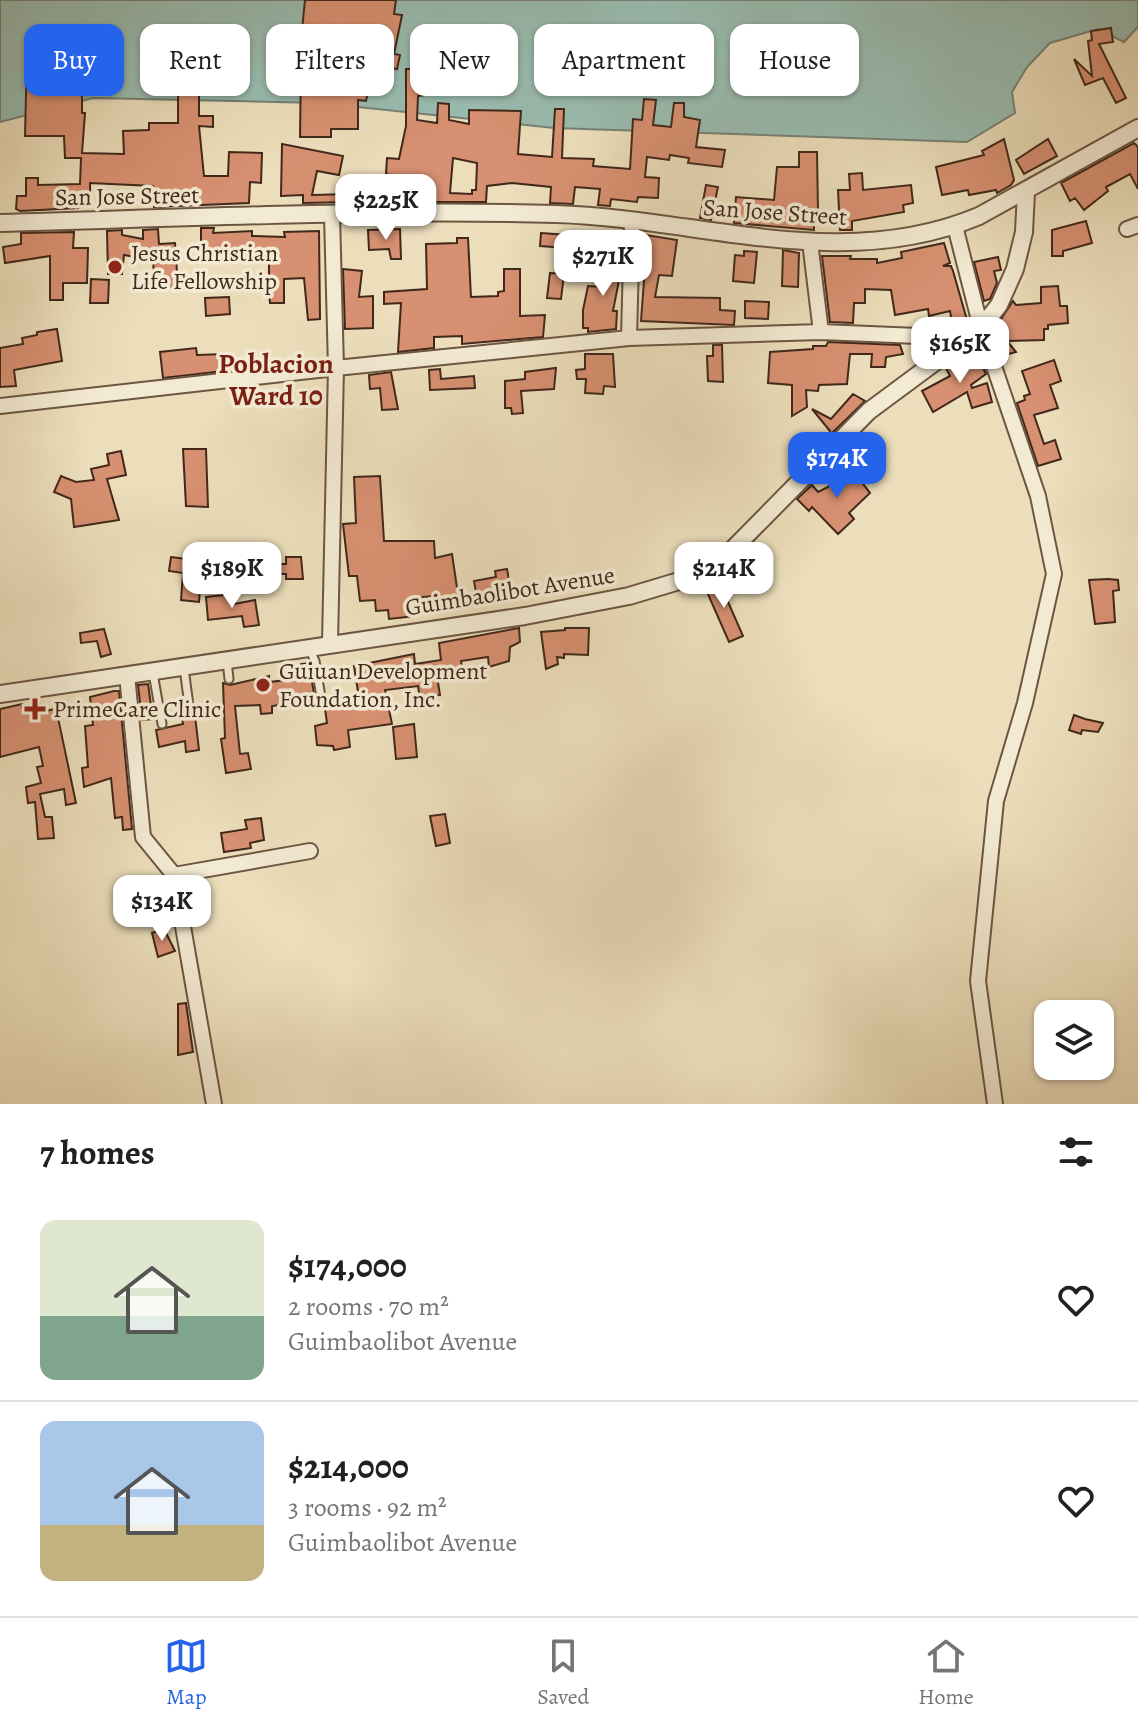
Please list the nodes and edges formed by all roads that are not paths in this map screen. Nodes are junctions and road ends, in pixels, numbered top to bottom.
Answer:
1 (1138, 128) edge
2 (1026, 192) junction
3 (332, 215) junction
4 (0, 223) edge
5 (632, 223) junction
6 (955, 226) junction
7 (810, 242) junction
8 (821, 332) junction
9 (974, 333) junction
10 (629, 338) junction
11 (336, 368) junction
12 (0, 406) edge
13 (330, 642) junction
14 (308, 646) junction
15 (226, 659) junction
16 (184, 666) junction
17 (153, 671) junction
18 (127, 675) junction
19 (229, 679) dead end
20 (0, 694) edge
21 (322, 703) dead end
22 (190, 713) dead end
23 (162, 724) dead end
24 (310, 851) dead end
25 (174, 875) junction
26 (214, 1104) edge
27 (995, 1104) edge

1 - 2 street, San Jose Street
2 - 6 street, San Jose Street
2 - 9 street, Guimbaolibot Avenue
3 - 4 street, San Jose Street
3 - 5 street, San Jose Street
3 - 11 street
5 - 7 street, San Jose Street
5 - 10 street
6 - 7 street, San Jose Street
6 - 9 street
7 - 8 street
8 - 9 street
8 - 10 street
9 - 13 street, Guimbaolibot Avenue
9 - 27 street
10 - 11 street
11 - 12 street
11 - 13 street
13 - 14 street, Guimbaolibot Avenue
14 - 15 street, Guimbaolibot Avenue
14 - 21 lane
15 - 16 street, Guimbaolibot Avenue
15 - 19 lane
16 - 17 street, Guimbaolibot Avenue
16 - 22 lane
17 - 18 street, Guimbaolibot Avenue
17 - 23 lane
18 - 20 street, Guimbaolibot Avenue
18 - 25 street
24 - 25 street
25 - 26 street

